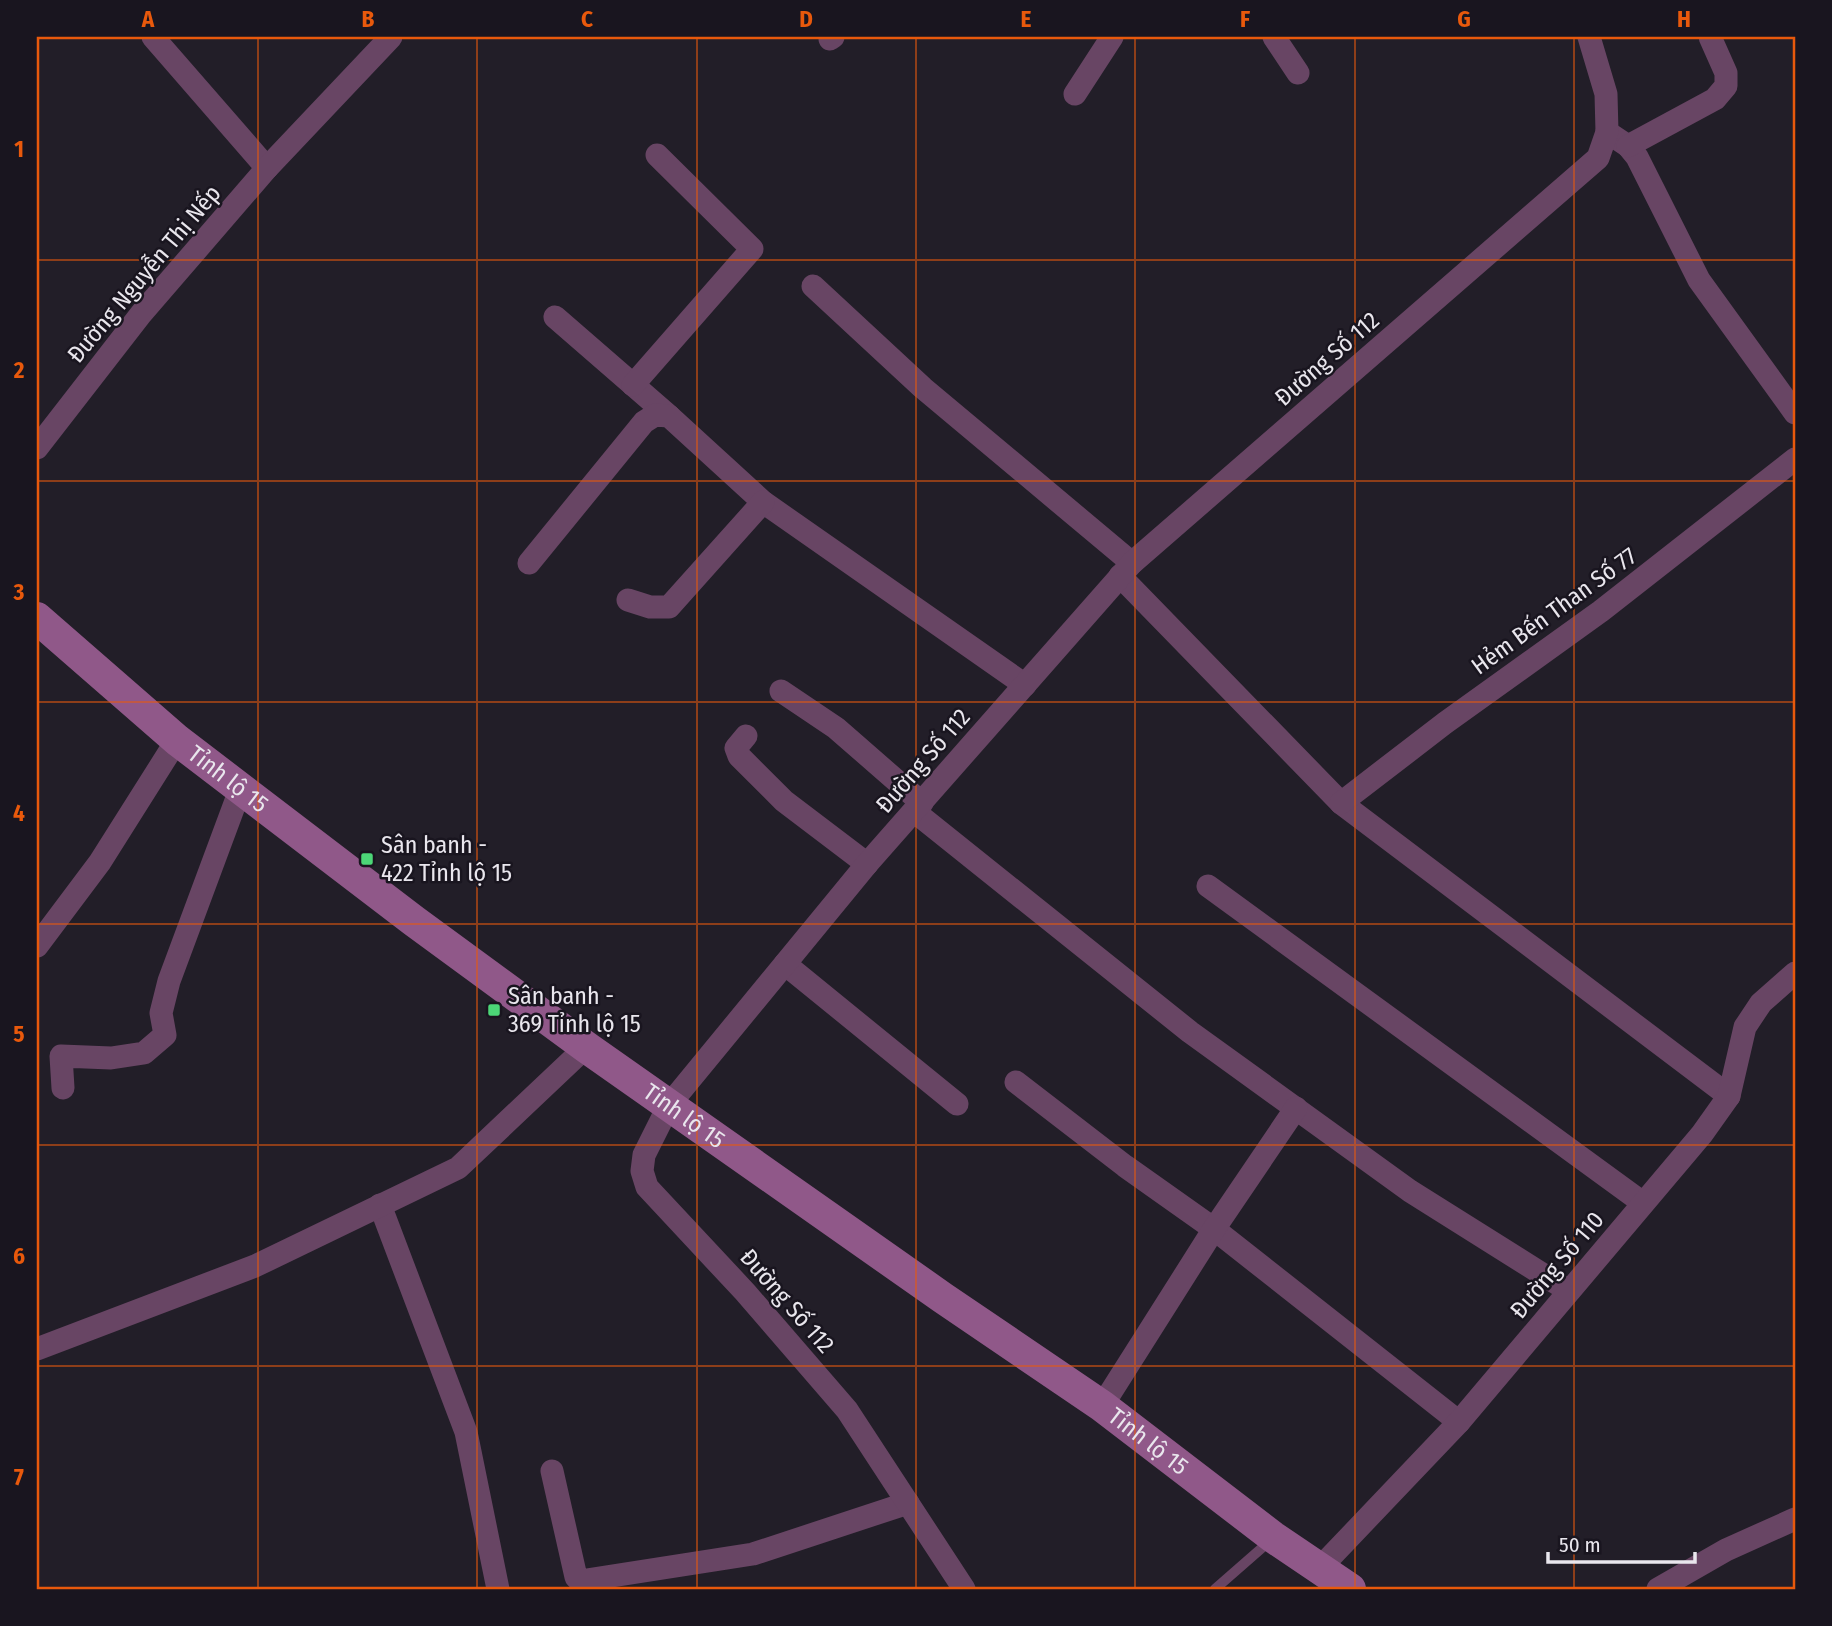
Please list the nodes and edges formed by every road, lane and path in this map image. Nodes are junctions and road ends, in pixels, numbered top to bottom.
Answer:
1 (153, 37) edge
2 (391, 37) edge
3 (1112, 37) edge
4 (1274, 37) edge
5 (1589, 37) edge
6 (1710, 37) edge
7 (1298, 73) dead end
8 (1075, 94) dead end
9 (1607, 132) junction
10 (1628, 146) junction
11 (657, 155) dead end
12 (267, 168) junction
13 (813, 286) dead end
14 (555, 317) dead end
15 (633, 385) junction
16 (1795, 413) edge
17 (669, 416) junction
18 (37, 448) edge
19 (1795, 459) edge
20 (763, 502) junction
21 (529, 563) dead end
22 (1126, 569) junction
23 (628, 600) dead end
24 (37, 618) edge
25 (1025, 685) junction
26 (781, 691) dead end
27 (747, 736) dead end
28 (177, 740) junction
29 (240, 790) junction
30 (1341, 803) junction
31 (918, 807) junction
32 (867, 864) junction
33 (1208, 886) dead end
34 (37, 946) edge
35 (785, 964) junction
36 (1795, 973) edge
37 (586, 1047) junction
38 (1016, 1082) dead end
39 (62, 1088) dead end
40 (1729, 1096) junction
41 (957, 1104) dead end
42 (669, 1105) junction
43 (1296, 1108) junction
44 (1643, 1203) junction
45 (380, 1205) junction
46 (1214, 1229) junction
47 (1569, 1291) junction
48 (37, 1349) edge
49 (1102, 1406) junction
50 (1459, 1422) junction
51 (551, 1471) dead end
52 (908, 1503) junction
53 (1795, 1519) edge
54 (1273, 1538) junction
55 (1319, 1569) junction
56 (498, 1589) edge
57 (964, 1589) edge
58 (1215, 1589) edge
59 (1350, 1589) edge
60 (1657, 1589) edge

1 - 12 street
2 - 12 street, Đường Nguyễn Thị Nếp
3 - 8 street
4 - 7 street
5 - 9 street, Đường Số 112
6 - 10 street
9 - 10 street
9 - 22 street, Đường Số 112
10 - 16 street
11 - 15 street
12 - 18 street, Đường Nguyễn Thị Nếp
13 - 22 street
14 - 15 street
15 - 17 street
17 - 20 street
17 - 21 street
19 - 30 street, Hẻm Bến Than Số 77
20 - 23 street
20 - 25 street
22 - 25 street, Đường Số 112
22 - 30 street
24 - 28 main road, Tỉnh lộ 15
25 - 31 street, Đường Số 112
26 - 31 street
27 - 32 street
28 - 29 main road, Tỉnh lộ 15
28 - 34 street
29 - 37 main road, Tỉnh lộ 15
29 - 39 street
30 - 40 street
31 - 32 street, Đường Số 112
31 - 43 street
32 - 35 street, Đường Số 112
33 - 44 street
35 - 41 street
35 - 42 street, Đường Số 112
36 - 40 street, Đường Số 110
37 - 42 main road, Tỉnh lộ 15
37 - 45 street
38 - 46 street
40 - 44 street, Đường Số 110
42 - 49 main road, Tỉnh lộ 15
42 - 52 street, Đường Số 112
43 - 46 street
43 - 47 street
44 - 47 street, Đường Số 110
45 - 48 street
45 - 56 street
46 - 49 street
46 - 50 street
47 - 50 street, Đường Số 110
49 - 54 main road, Tỉnh lộ 15
50 - 55 street, Đường Số 110
51 - 52 street
52 - 57 street, Đường Số 112
53 - 60 street
54 - 55 main road, Tỉnh lộ 15
54 - 58 lane
55 - 59 main road, Tỉnh lộ 15

